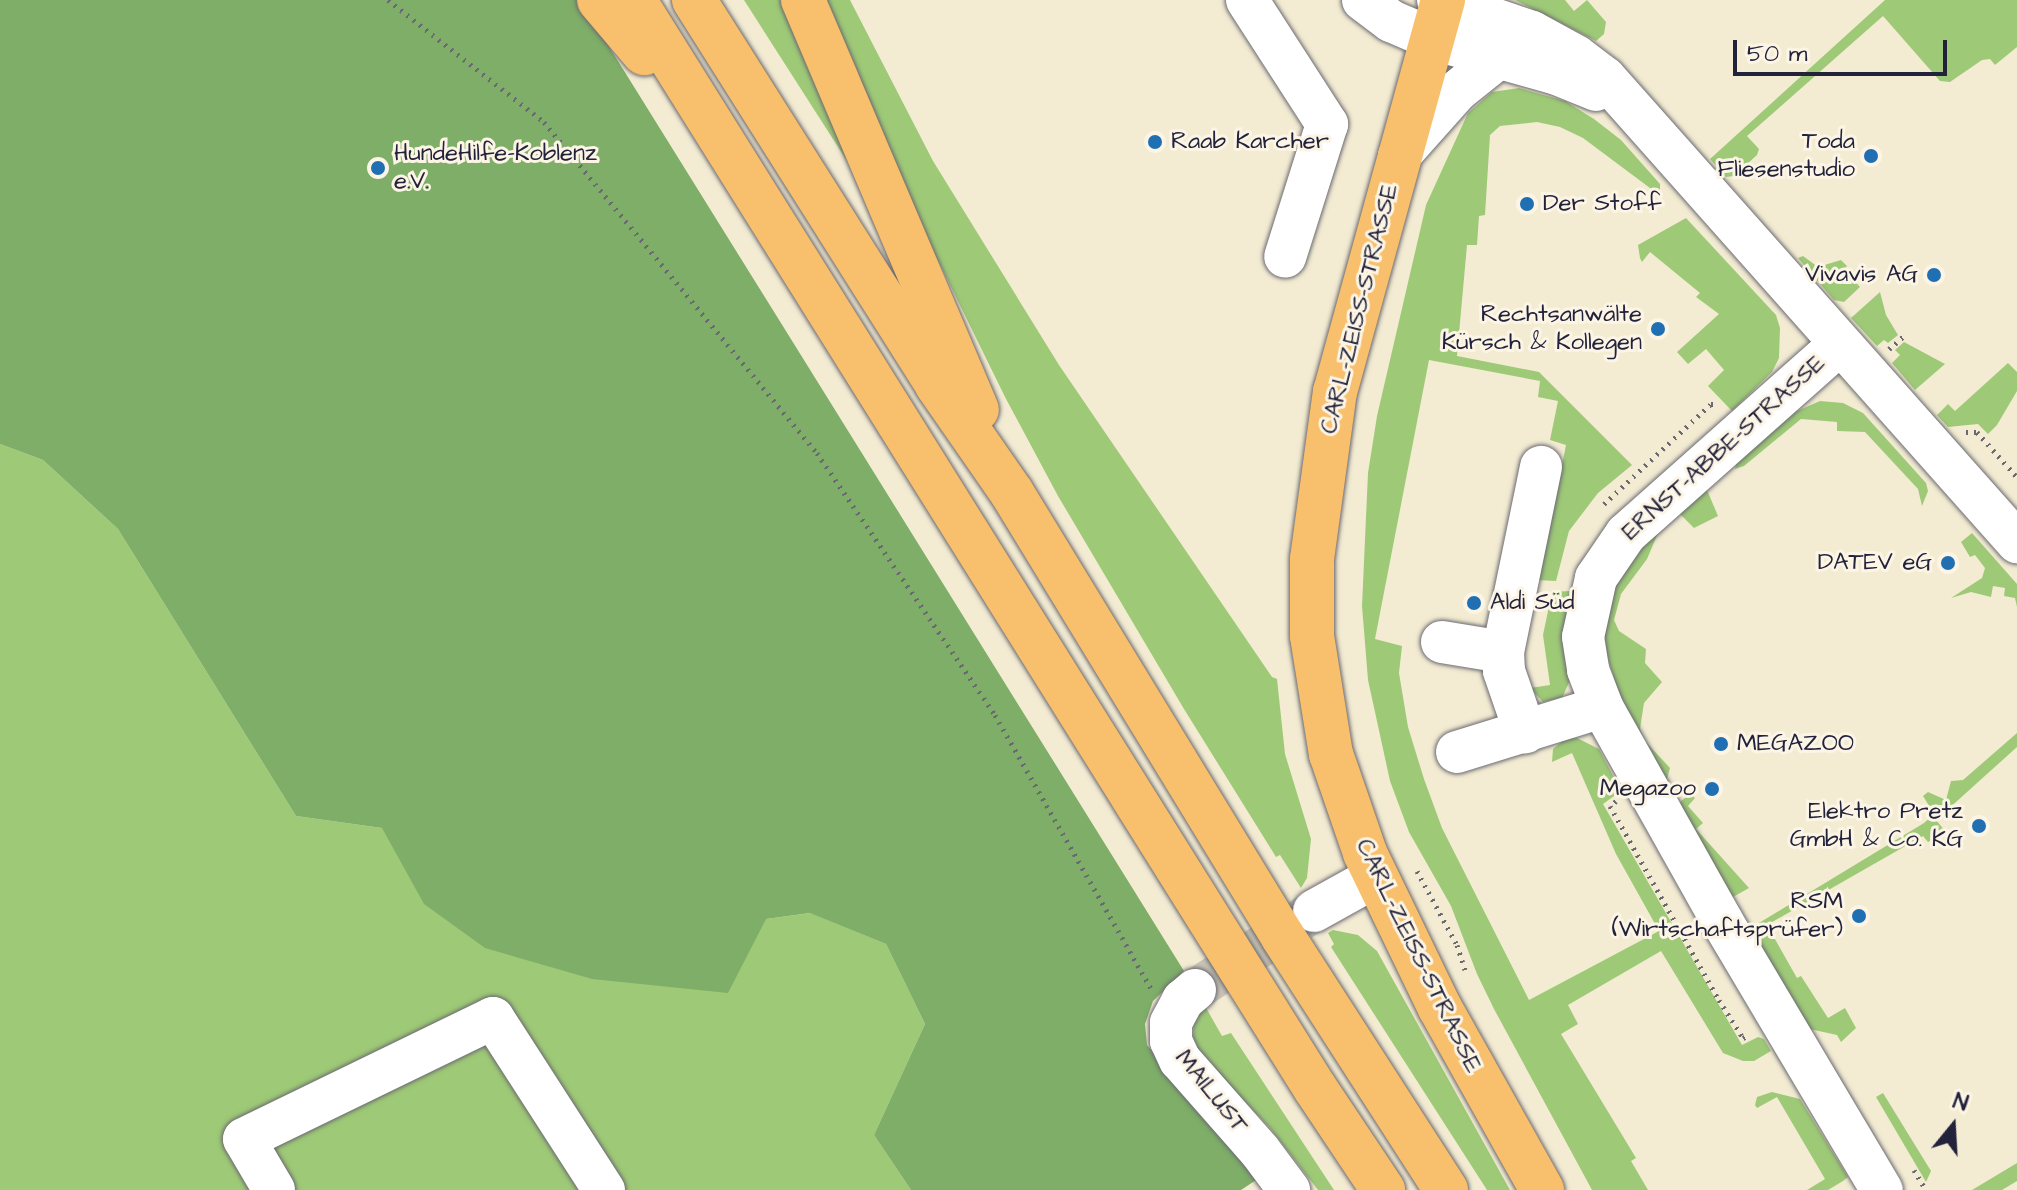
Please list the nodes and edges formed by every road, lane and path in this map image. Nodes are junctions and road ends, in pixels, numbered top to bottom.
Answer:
1 (388, 0) edge
2 (599, 0) edge
3 (634, 0) edge
4 (694, 0) edge
5 (803, 0) edge
6 (1247, 0) edge
7 (1363, 0) edge
8 (1439, 10) edge
9 (1498, 58) junction
10 (695, 96) junction
11 (1632, 111) junction
12 (1399, 156) junction
13 (1285, 257) dead end
14 (1840, 344) junction
15 (1723, 403) dead end
16 (1541, 467) dead end
17 (1012, 493) junction
18 (1596, 514) dead end
19 (2017, 542) edge
20 (1442, 642) dead end
21 (1503, 652) junction
22 (1602, 707) junction
23 (1525, 732) junction
24 (1457, 752) dead end
25 (1619, 799) dead end
26 (1375, 877) junction
27 (1314, 911) tunnel mouth
28 (1195, 990) tunnel mouth
29 (1171, 1023) junction
30 (1753, 1033) dead end
31 (1897, 1178) edge
32 (274, 1190) edge
33 (604, 1190) edge
34 (1289, 1190) edge
35 (1383, 1190) edge
36 (1446, 1190) edge
37 (1542, 1190) edge
38 (1926, 1190) edge

1 - 29 path
2 - 10 main road
3 - 10 main road
4 - 17 main road
5 - 17 main road
6 - 13 street
7 - 8 street
8 - 9 street
8 - 11 street
8 - 12 main road, CARL-ZEISS-STRASSE
9 - 11 street
9 - 12 street
10 - 35 main road
11 - 14 street
12 - 26 main road, CARL-ZEISS-STRASSE
14 - 19 street
14 - 22 street, ERNST-ABBE-STRASSE
15 - 18 path
16 - 21 street
17 - 36 main road
20 - 21 street
21 - 23 street
22 - 23 street
22 - 31 street, ERNST-ABBE-STRASSE
23 - 24 street
25 - 30 path
26 - 27 street
26 - 37 main road, CARL-ZEISS-STRASSE
28 - 29 street, MAILUST
29 - 34 street, MAILUST
31 - 38 path
32 - 33 street

